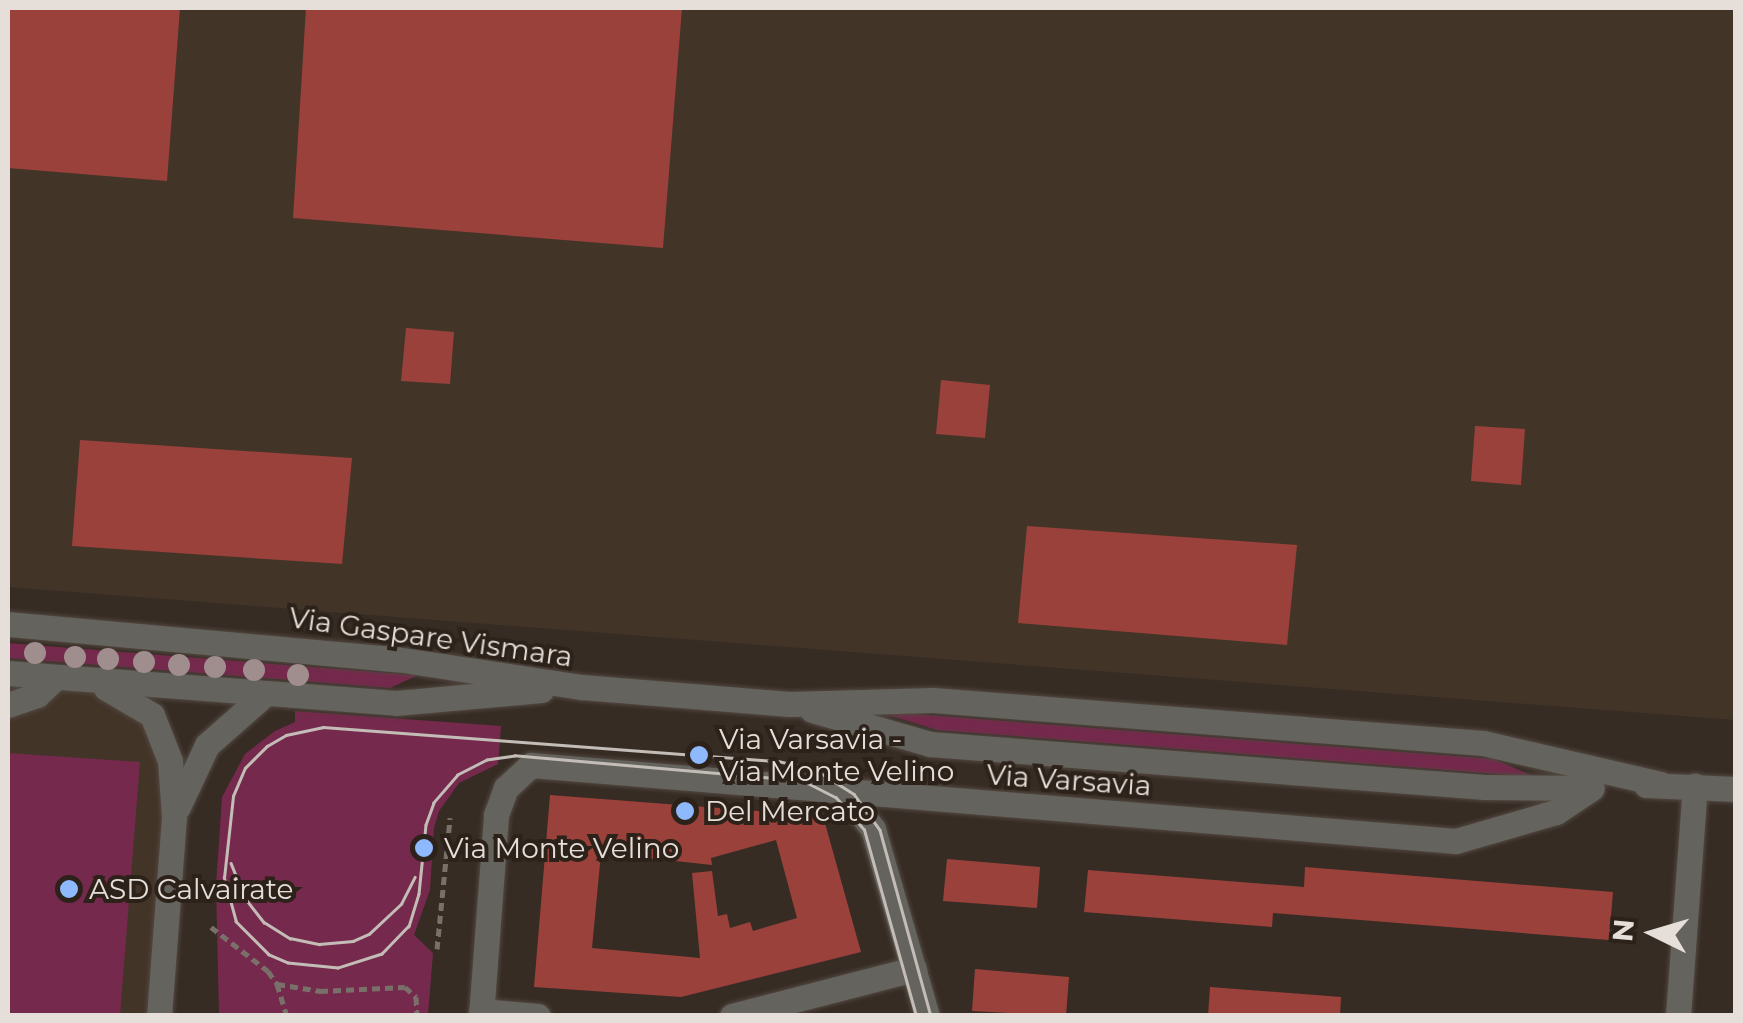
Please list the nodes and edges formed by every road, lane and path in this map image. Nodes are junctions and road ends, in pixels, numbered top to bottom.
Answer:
1 (8, 624) edge
2 (8, 673) edge
3 (54, 679) junction
4 (92, 681) junction
5 (582, 687) junction
6 (265, 694) junction
7 (789, 704) junction
8 (8, 705) edge
9 (1660, 784) junction
10 (1695, 786) junction
11 (1592, 788) junction
12 (1736, 789) edge
13 (845, 793) junction
14 (174, 817) junction
15 (450, 818) dead end
16 (210, 927) dead end
17 (437, 950) dead end
18 (914, 968) junction
19 (277, 984) junction
20 (481, 1014) edge
21 (159, 1016) edge
22 (287, 1016) edge
23 (416, 1016) edge
24 (538, 1016) edge
25 (732, 1016) edge
26 (927, 1016) edge
27 (1678, 1016) edge

1 - 5 street, Via Gaspare Vismara
2 - 3 street, Via Gaspare Vismara
3 - 4 street, Via Gaspare Vismara
3 - 8 street
4 - 6 street, Via Gaspare Vismara
4 - 14 street
5 - 6 street, Via Gaspare Vismara
5 - 7 street, Via Varsavia
6 - 14 street
7 - 9 street, Via Varsavia
7 - 11 street, Via Varsavia
9 - 10 street, Via Varsavia
9 - 11 street, Via Varsavia
10 - 12 street, Via Varsavia
10 - 27 street
11 - 13 street, Via Varsavia
13 - 18 street
13 - 20 street, Via Varsavia
14 - 21 street
15 - 17 path
16 - 19 path
18 - 25 street
18 - 26 street
19 - 22 path
19 - 23 path
20 - 24 street

